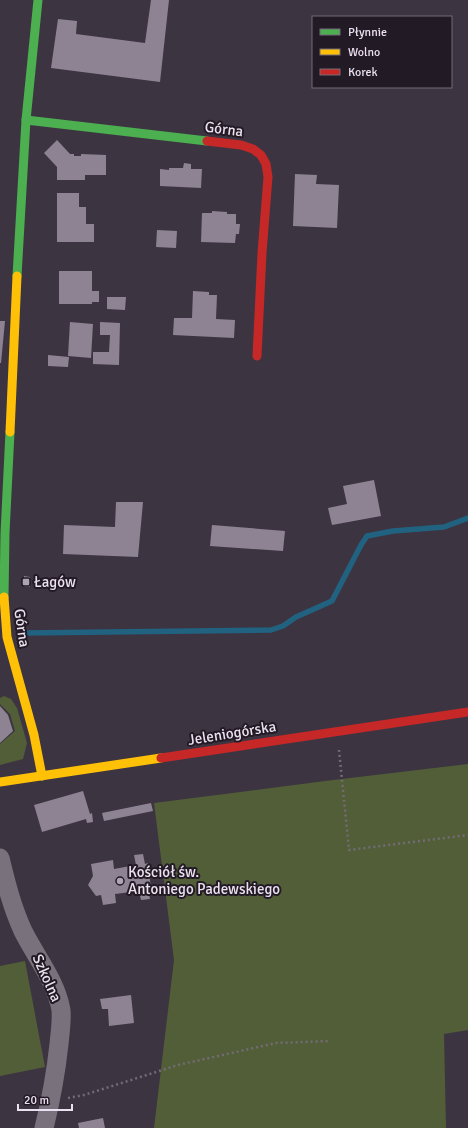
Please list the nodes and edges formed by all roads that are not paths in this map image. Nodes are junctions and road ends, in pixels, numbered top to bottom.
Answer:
1 (38, 0) edge
2 (26, 120) junction
3 (257, 356) dead end
4 (468, 712) edge
5 (42, 776) junction
6 (0, 782) edge
7 (0, 858) edge
8 (44, 1128) edge

1 - 2 street, Górna
2 - 3 street, Górna
2 - 5 street, Górna
4 - 5 street, Jeleniogórska
5 - 6 street, Jeleniogórska
7 - 8 street, Szkolna

